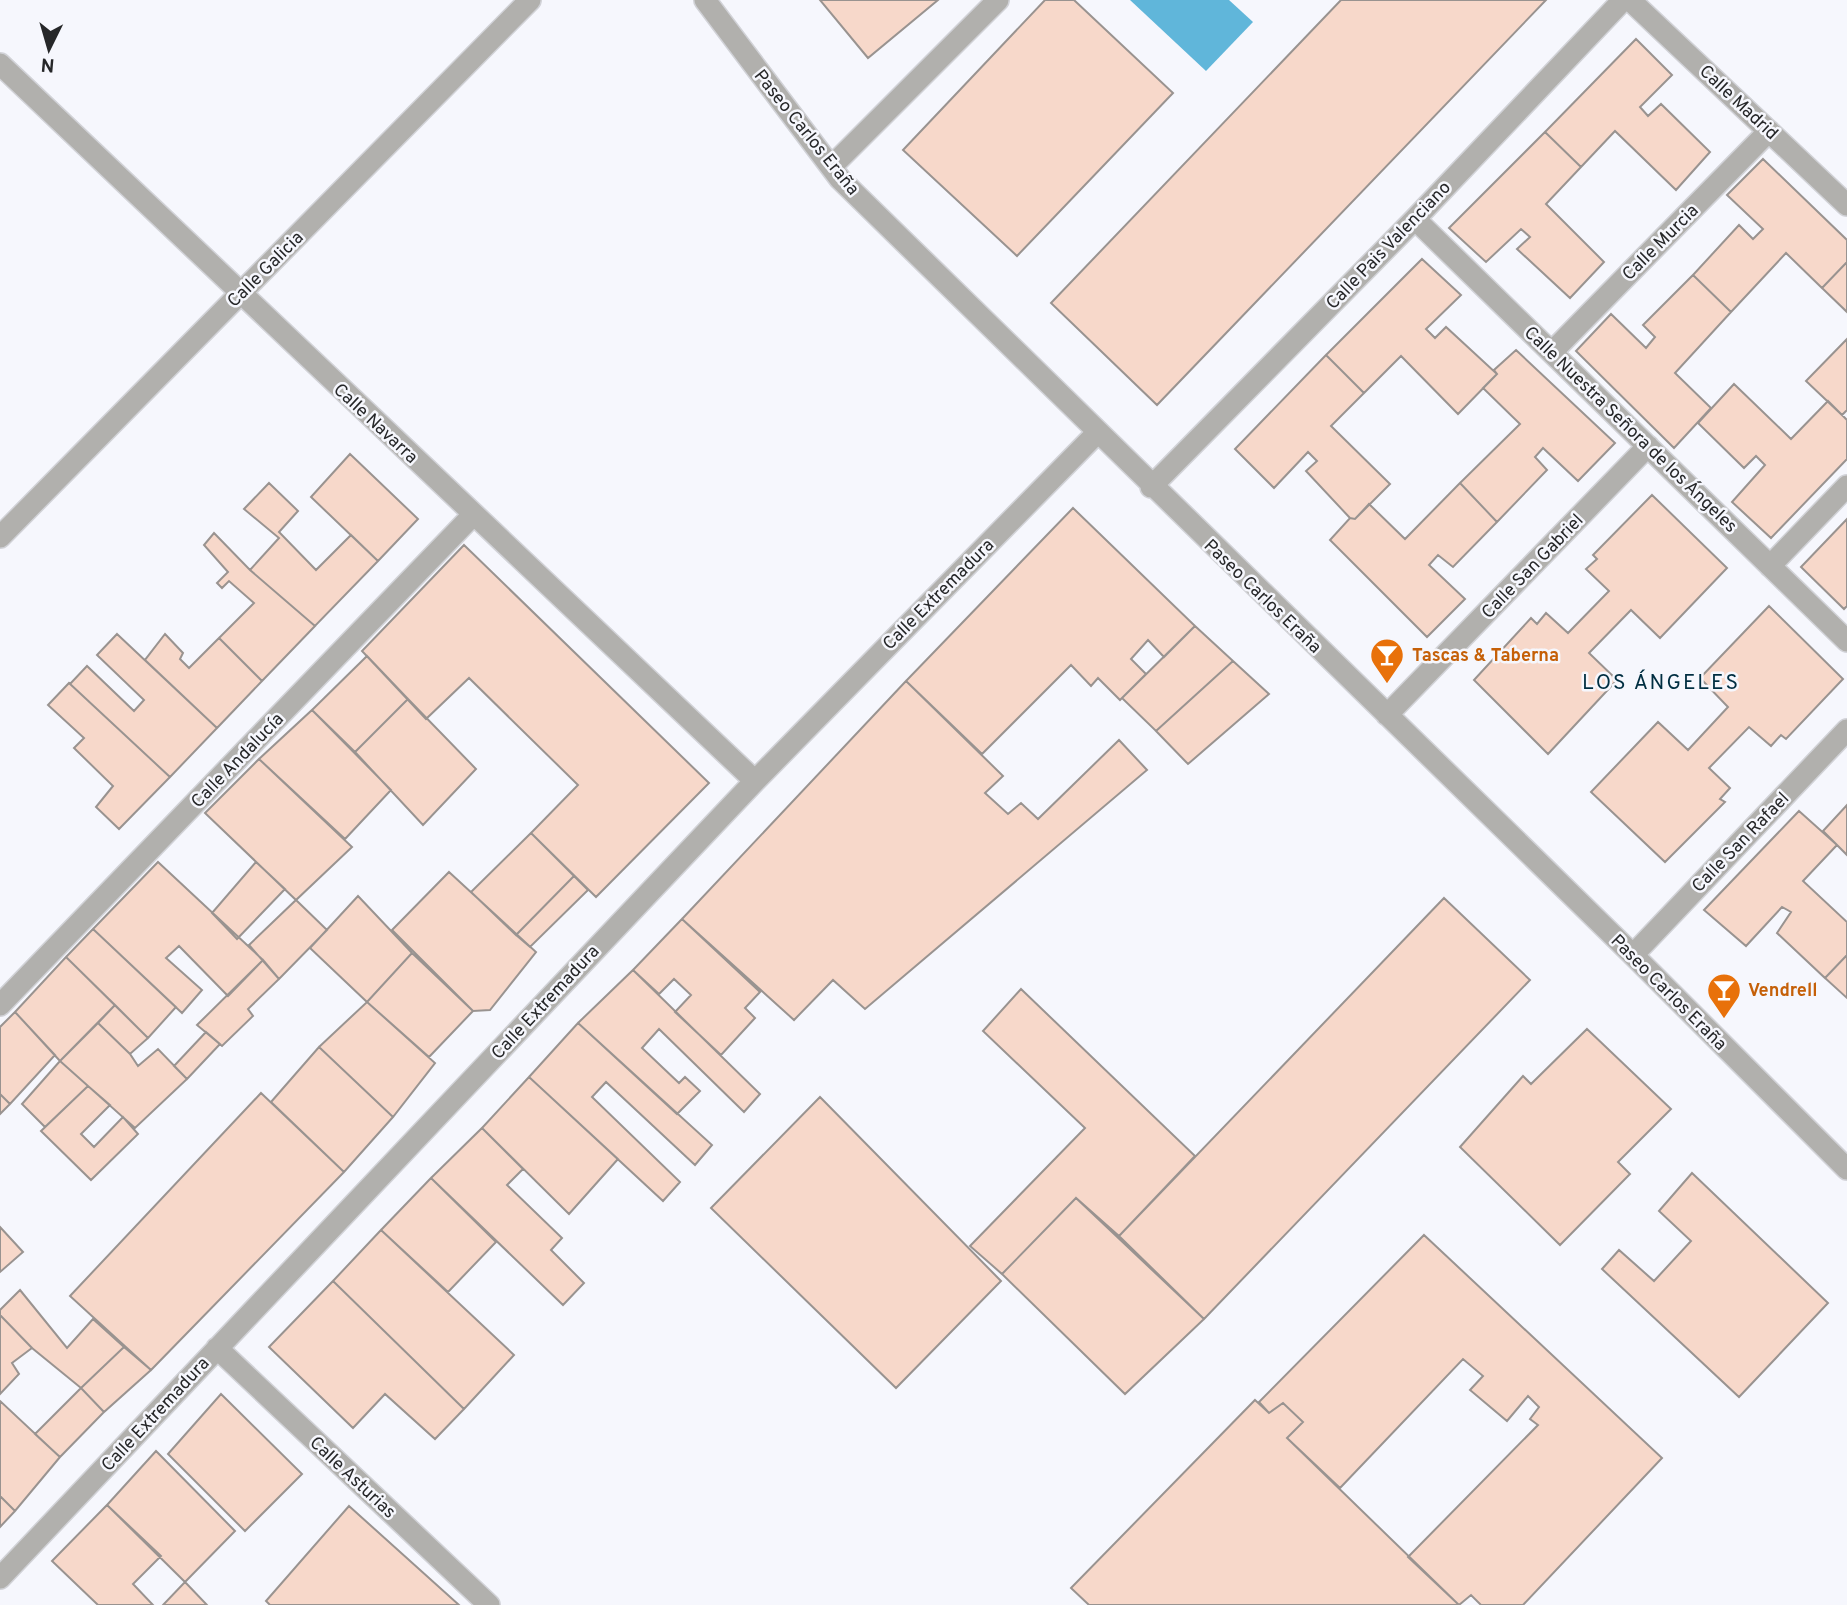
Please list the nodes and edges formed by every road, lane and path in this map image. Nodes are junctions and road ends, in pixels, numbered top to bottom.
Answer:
1 (530, 0) edge
2 (705, 0) edge
3 (998, 0) edge
4 (1623, 0) edge
5 (1630, 0) edge
6 (0, 64) edge
7 (1769, 131) junction
8 (831, 167) junction
9 (1847, 205) edge
10 (1415, 219) junction
11 (240, 295) junction
12 (1552, 352) junction
13 (1097, 433) junction
14 (1648, 446) junction
15 (1847, 486) edge
16 (1151, 487) junction
17 (473, 515) junction
18 (0, 537) edge
19 (1770, 566) junction
20 (1847, 640) edge
21 (1387, 715) junction
22 (1847, 730) edge
23 (755, 781) junction
24 (1633, 955) junction
25 (0, 1005) edge
26 (1847, 1169) edge
27 (217, 1349) junction
28 (0, 1577) edge
29 (489, 1605) edge

1 - 11 street, Calle Galicia
2 - 8 street, Paseo Carlos Eraña
3 - 8 street
4 - 10 street, Calle Pais Valenciano
5 - 7 street, Calle Madrid
6 - 11 street, Calle Navarra
7 - 9 street, Calle Madrid
7 - 12 street, Calle Murcia
8 - 13 street, Paseo Carlos Eraña
10 - 12 street, Calle Nuestra Señora de los Ángeles
10 - 16 street, Calle Pais Valenciano
11 - 17 street, Calle Navarra
11 - 18 street, Calle Galicia
12 - 14 street, Calle Nuestra Señora de los Ángeles
13 - 16 street, Paseo Carlos Eraña
13 - 23 street, Calle Extremadura
14 - 19 street, Calle Nuestra Señora de los Ángeles
14 - 21 street, Calle San Gabriel
15 - 19 street
16 - 21 street, Paseo Carlos Eraña
17 - 23 street, Calle Navarra
17 - 25 street, Calle Andalucía
19 - 20 street, Calle Nuestra Señora de los Ángeles
21 - 24 street, Paseo Carlos Eraña
22 - 24 street, Calle San Rafael
23 - 27 street, Calle Extremadura
24 - 26 street, Paseo Carlos Eraña
27 - 28 street, Calle Extremadura
27 - 29 street, Calle Asturias

